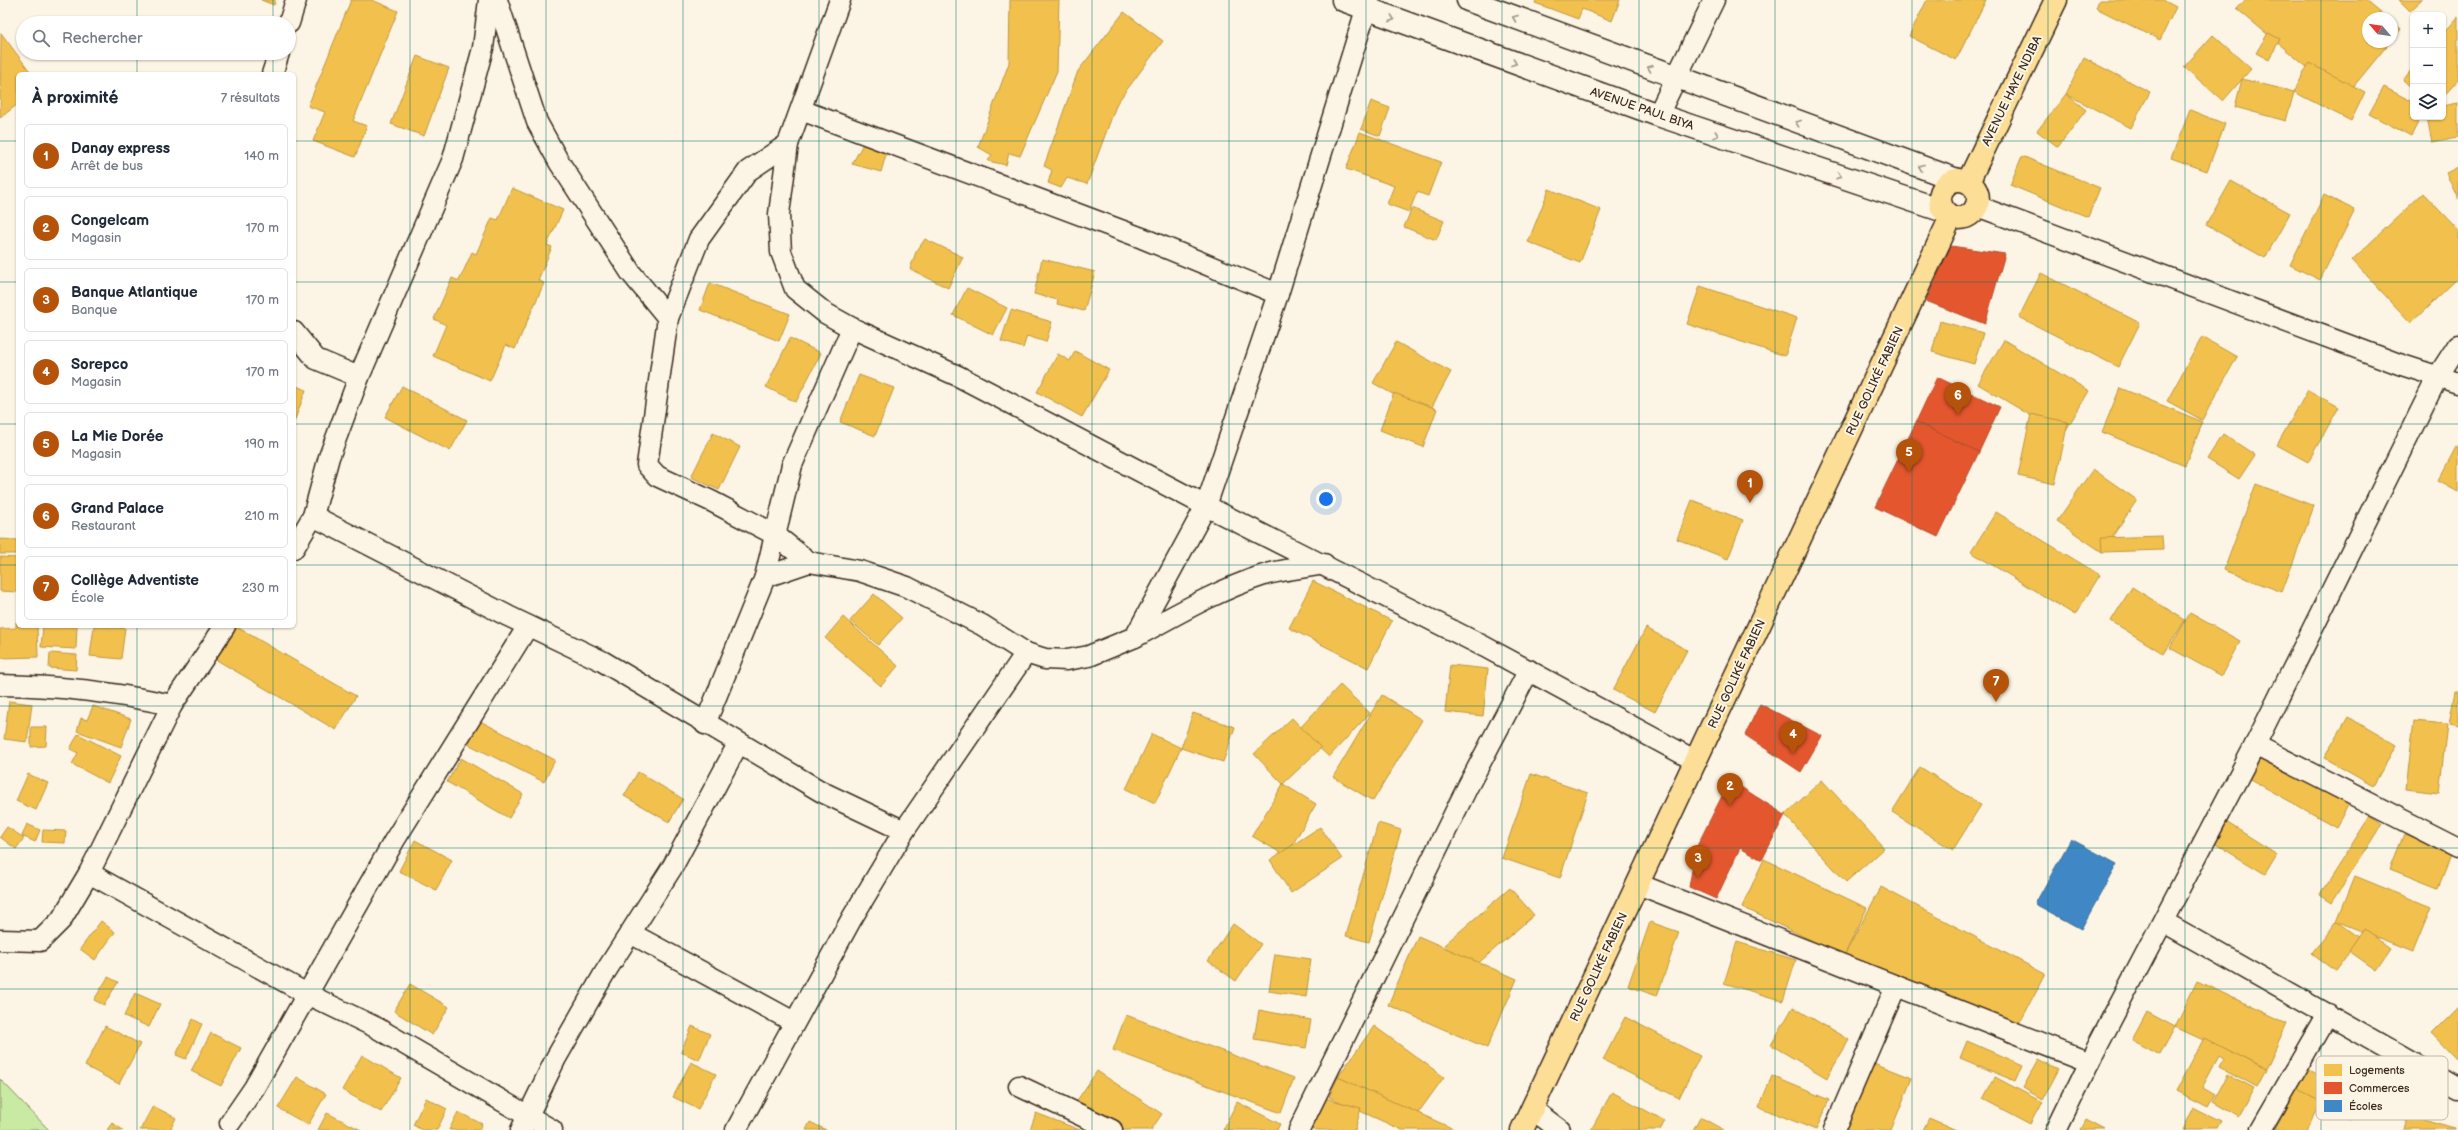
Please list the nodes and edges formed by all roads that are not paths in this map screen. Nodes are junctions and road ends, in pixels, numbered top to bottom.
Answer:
1 (296, 0) edge
2 (489, 0) edge
3 (497, 0) edge
4 (840, 0) edge
5 (1342, 0) edge
6 (1468, 0) edge
7 (1714, 0) edge
8 (2056, 0) edge
9 (1368, 5) edge
10 (291, 16) edge
11 (277, 60) edge
12 (273, 72) edge
13 (1675, 78) junction
14 (801, 110) junction
15 (1658, 115) junction
16 (788, 144) junction
17 (1963, 181) junction
18 (1977, 206) junction
19 (1948, 214) junction
20 (1278, 294) junction
21 (668, 318) junction
22 (852, 328) junction
23 (296, 334) edge
24 (2458, 345) edge
25 (2438, 376) junction
26 (359, 377) junction
27 (2458, 383) edge
28 (1206, 506) junction
29 (313, 516) junction
30 (774, 534) junction
31 (296, 545) edge
32 (809, 562) junction
33 (1324, 564) junction
34 (765, 577) junction
35 (528, 626) junction
36 (224, 628) edge
37 (1135, 637) junction
38 (1026, 653) junction
39 (1529, 670) junction
40 (0, 685) edge
41 (172, 705) junction
42 (705, 724) junction
43 (738, 744) junction
44 (2255, 745) junction
45 (1696, 761) junction
46 (904, 831) junction
47 (2458, 848) edge
48 (89, 873) junction
49 (1638, 884) junction
50 (2164, 922) junction
51 (632, 934) junction
52 (0, 940) edge
53 (1896, 986) junction
54 (307, 994) junction
55 (2328, 1014) junction
56 (794, 1022) junction
57 (2401, 1056) edge
58 (2089, 1062) junction
59 (2448, 1083) edge
60 (1019, 1086) dead end
61 (2458, 1089) edge
62 (1532, 1109) junction
63 (230, 1123) dead end
64 (525, 1124) edge
65 (552, 1130) edge
66 (736, 1130) edge
67 (1112, 1130) edge
68 (1299, 1130) edge
69 (1522, 1130) edge
70 (1560, 1130) edge
71 (1834, 1130) edge
72 (2056, 1130) edge
73 (2260, 1130) edge

1 - 10 street
2 - 26 street
3 - 21 street
4 - 14 street
5 - 9 street, AVENUE PAUL BIYA
13 -> 6 street
7 - 13 street
8 - 17 highway, AVENUE HAYE NDIBA
9 -> 15 street, AVENUE PAUL BIYA
9 - 20 street
11 - 12 street
13 - 15 street
17 -> 13 street
14 - 16 street
14 - 20 street
15 -> 19 street, AVENUE PAUL BIYA
16 - 21 street
16 - 22 street
17 - 18 highway
17 - 19 highway
18 - 19 highway
18 - 25 street
19 - 45 highway, RUE GOLIKÉ FABIEN
20 - 28 street
21 - 30 street
22 - 28 street
22 - 30 street
23 - 26 street
24 - 25 street
25 - 27 street
25 - 44 street
26 - 29 street
28 - 33 street
28 - 37 street
29 - 31 street
29 - 35 street
30 - 32 street
30 - 34 street
32 - 34 street
32 - 38 street
33 - 37 street
33 - 39 street
34 - 42 street
35 - 42 street
35 - 54 street
36 - 41 street
37 - 38 street
38 - 46 street
39 - 45 street
39 - 68 street
40 - 41 street
41 - 48 street
42 - 43 street
43 - 46 street
43 - 51 street
44 - 47 street
44 - 50 street
45 - 49 highway, RUE GOLIKÉ FABIEN
46 - 56 street
48 - 52 street
48 - 54 street
49 - 53 street
49 - 62 highway, RUE GOLIKÉ FABIEN
50 - 55 street
50 - 58 street
51 - 56 street
51 - 64 street
53 - 58 street
53 - 71 street
54 - 63 street
54 - 64 street
55 - 57 street
55 - 73 street
56 - 66 street
58 - 72 street
59 - 61 street
60 - 67 street
62 - 69 highway, RUE GOLIKÉ FABIEN
62 - 70 street
64 - 65 street

